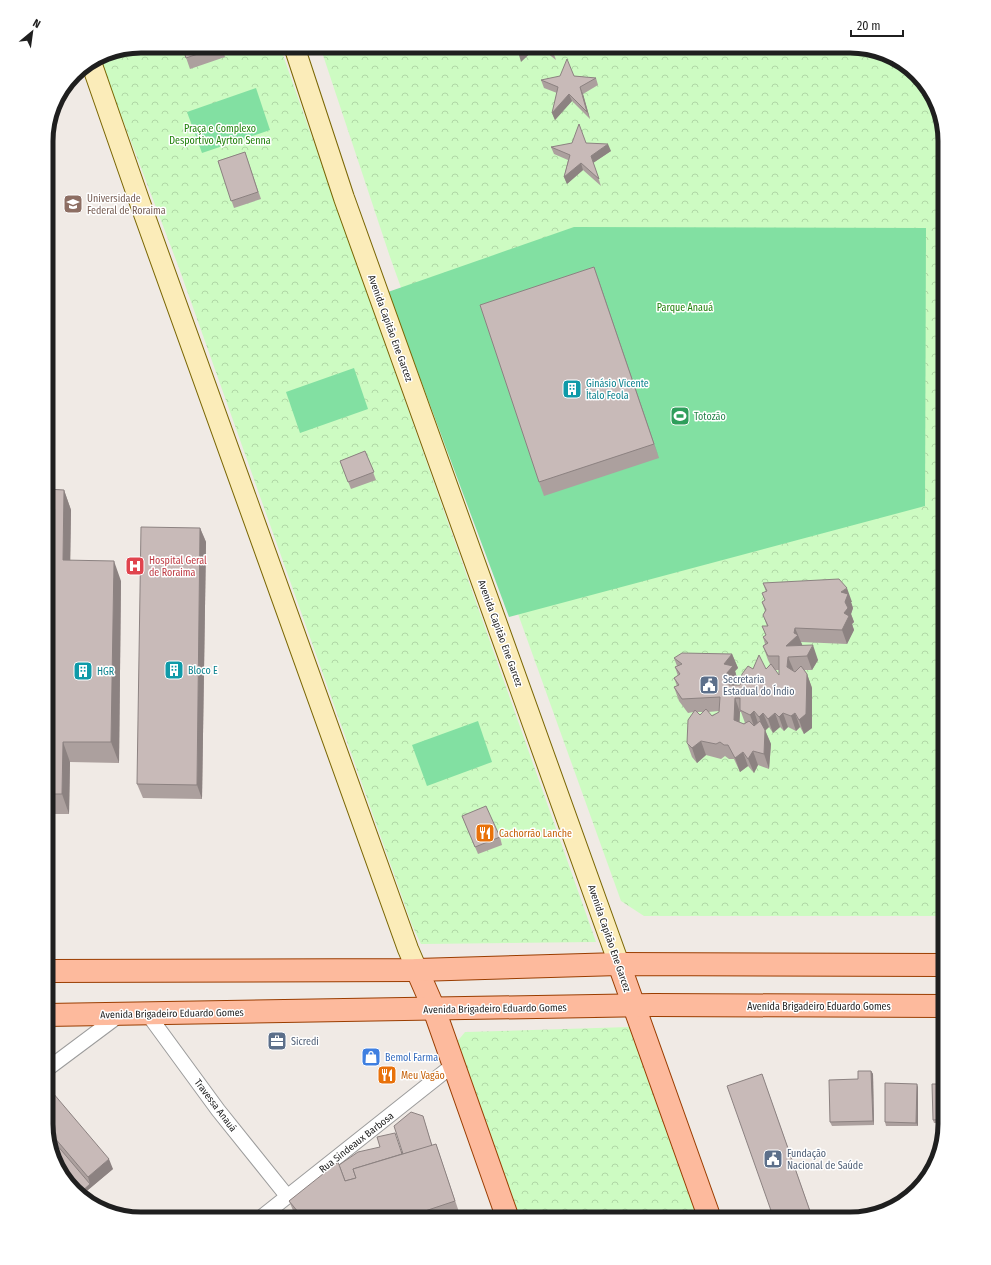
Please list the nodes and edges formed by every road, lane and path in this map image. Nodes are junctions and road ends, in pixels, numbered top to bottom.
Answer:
1 (296, 53) edge
2 (93, 67) edge
3 (619, 964) junction
4 (938, 965) edge
5 (417, 970) junction
6 (53, 971) edge
7 (634, 1005) junction
8 (938, 1006) edge
9 (434, 1009) junction
10 (123, 1013) junction
11 (147, 1013) junction
12 (53, 1015) edge
13 (53, 1065) edge
14 (453, 1065) junction
15 (287, 1196) junction
16 (268, 1212) edge
17 (506, 1212) edge
18 (708, 1212) edge

1 - 3 street, Avenida Capitão Ene Garcez
2 - 5 street
3 - 4 main road
3 - 5 main road
3 - 7 main road, Avenida Capitão Ene Garcez
5 - 6 main road
5 - 9 main road
7 - 8 main road, Avenida Brigadeiro Eduardo Gomes
7 - 9 main road, Avenida Brigadeiro Eduardo Gomes
7 - 18 main road, Avenida Capitão Ene Garcez
9 - 11 main road, Avenida Brigadeiro Eduardo Gomes
9 - 14 main road
10 - 11 main road, Avenida Brigadeiro Eduardo Gomes
10 - 12 main road, Avenida Brigadeiro Eduardo Gomes
10 - 13 street
11 - 15 street, Travessa Anauá
14 - 15 street, Rua Sindeaux Barbosa
14 - 17 main road
15 - 16 street, Rua Sindeaux Barbosa

